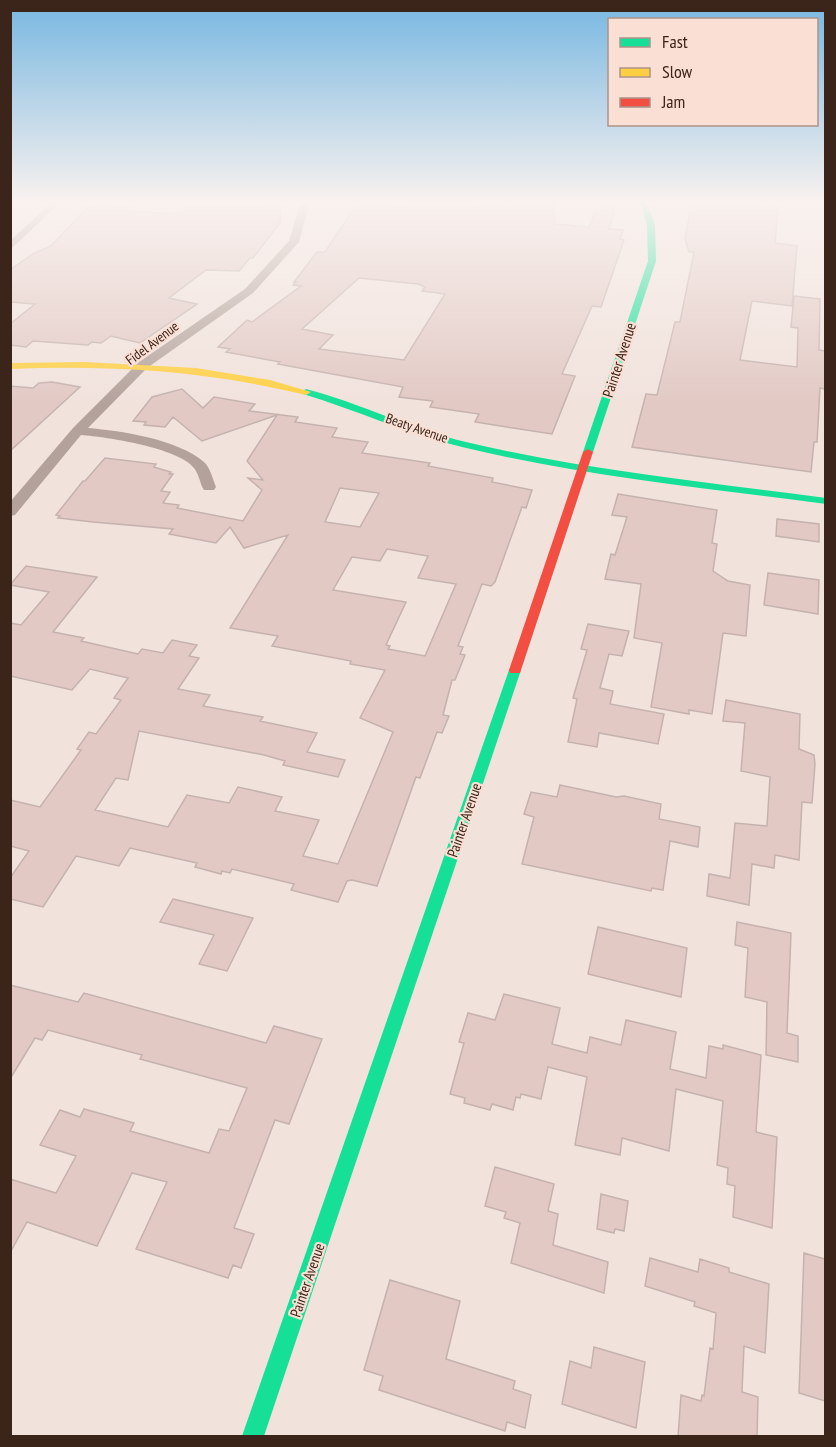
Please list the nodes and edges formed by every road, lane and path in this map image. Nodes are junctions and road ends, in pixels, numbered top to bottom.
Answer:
1 (270, 269) edge
2 (650, 269) edge
3 (143, 365) junction
4 (10, 366) edge
5 (78, 431) junction
6 (585, 465) junction
7 (209, 488) dead end
8 (825, 501) edge
9 (10, 512) edge
10 (253, 1437) edge

1 - 3 street, Fidel Avenue
2 - 6 street, Painter Avenue
3 - 4 street, Beaty Avenue
3 - 5 street, Fidel Avenue
3 - 6 street, Beaty Avenue
5 - 7 street
5 - 9 street, Fidel Avenue
6 - 8 street, Beaty Avenue
6 - 10 street, Painter Avenue

